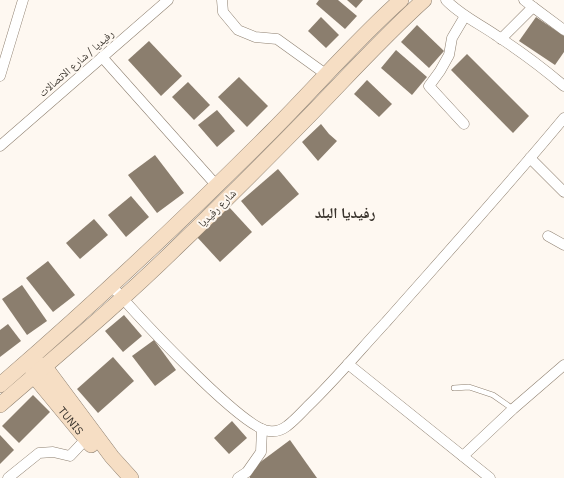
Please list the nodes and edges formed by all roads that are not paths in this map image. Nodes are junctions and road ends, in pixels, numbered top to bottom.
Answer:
1 (23, 0) edge
2 (168, 0) edge
3 (222, 0) edge
4 (424, 0) edge
5 (446, 0) edge
6 (524, 0) edge
7 (392, 3) edge
8 (533, 7) junction
9 (465, 16) junction
10 (401, 21) junction
11 (564, 30) edge
12 (502, 39) junction
13 (102, 57) junction
14 (1, 70) edge
15 (327, 75) junction
16 (564, 86) edge
17 (564, 118) edge
18 (464, 124) dead end
19 (0, 146) edge
20 (530, 158) junction
21 (217, 186) junction
22 (564, 192) edge
23 (548, 236) dead end
24 (564, 244) edge
25 (112, 286) junction
26 (122, 298) junction
27 (30, 360) junction
28 (348, 364) junction
29 (564, 365) edge
30 (39, 371) junction
31 (0, 385) edge
32 (454, 388) dead end
33 (1, 401) edge
34 (513, 409) junction
35 (262, 430) junction
36 (86, 439) junction
37 (463, 456) junction
38 (8, 478) edge
39 (120, 478) edge
40 (131, 478) edge
41 (238, 478) edge
42 (490, 478) edge

1 - 14 street
2 - 13 street, رفيديا / شارع الاتصالات
3 - 15 street
4 - 10 main road, شارع رفيديا
5 - 9 street
6 - 8 street
7 - 10 street
7 - 15 main road, شارع رفيديا
8 - 11 street
8 - 12 street
9 - 12 street
9 - 18 street
10 - 26 main road, شارع رفيديا
12 - 16 street
13 - 19 street, رفيديا / شارع الاتصالات
13 - 21 street
15 - 21 main road, شارع رفيديا
17 - 20 street
20 - 22 street
20 - 28 street
21 - 25 main road, شارع رفيديا
23 - 24 street
25 - 26 street
25 - 27 main road, شارع رفيديا
26 - 30 main road, شارع رفيديا
26 - 35 street
27 - 30 main road, TUNIS
27 - 31 main road, شارع رفيديا
28 - 35 street
28 - 37 street
29 - 34 street
30 - 33 main road, شارع رفيديا
30 - 36 main road, TUNIS
30 - 40 main road
32 - 34 lane
34 - 37 street
35 - 41 street
36 - 38 street
36 - 39 main road, TUNIS
37 - 42 street

